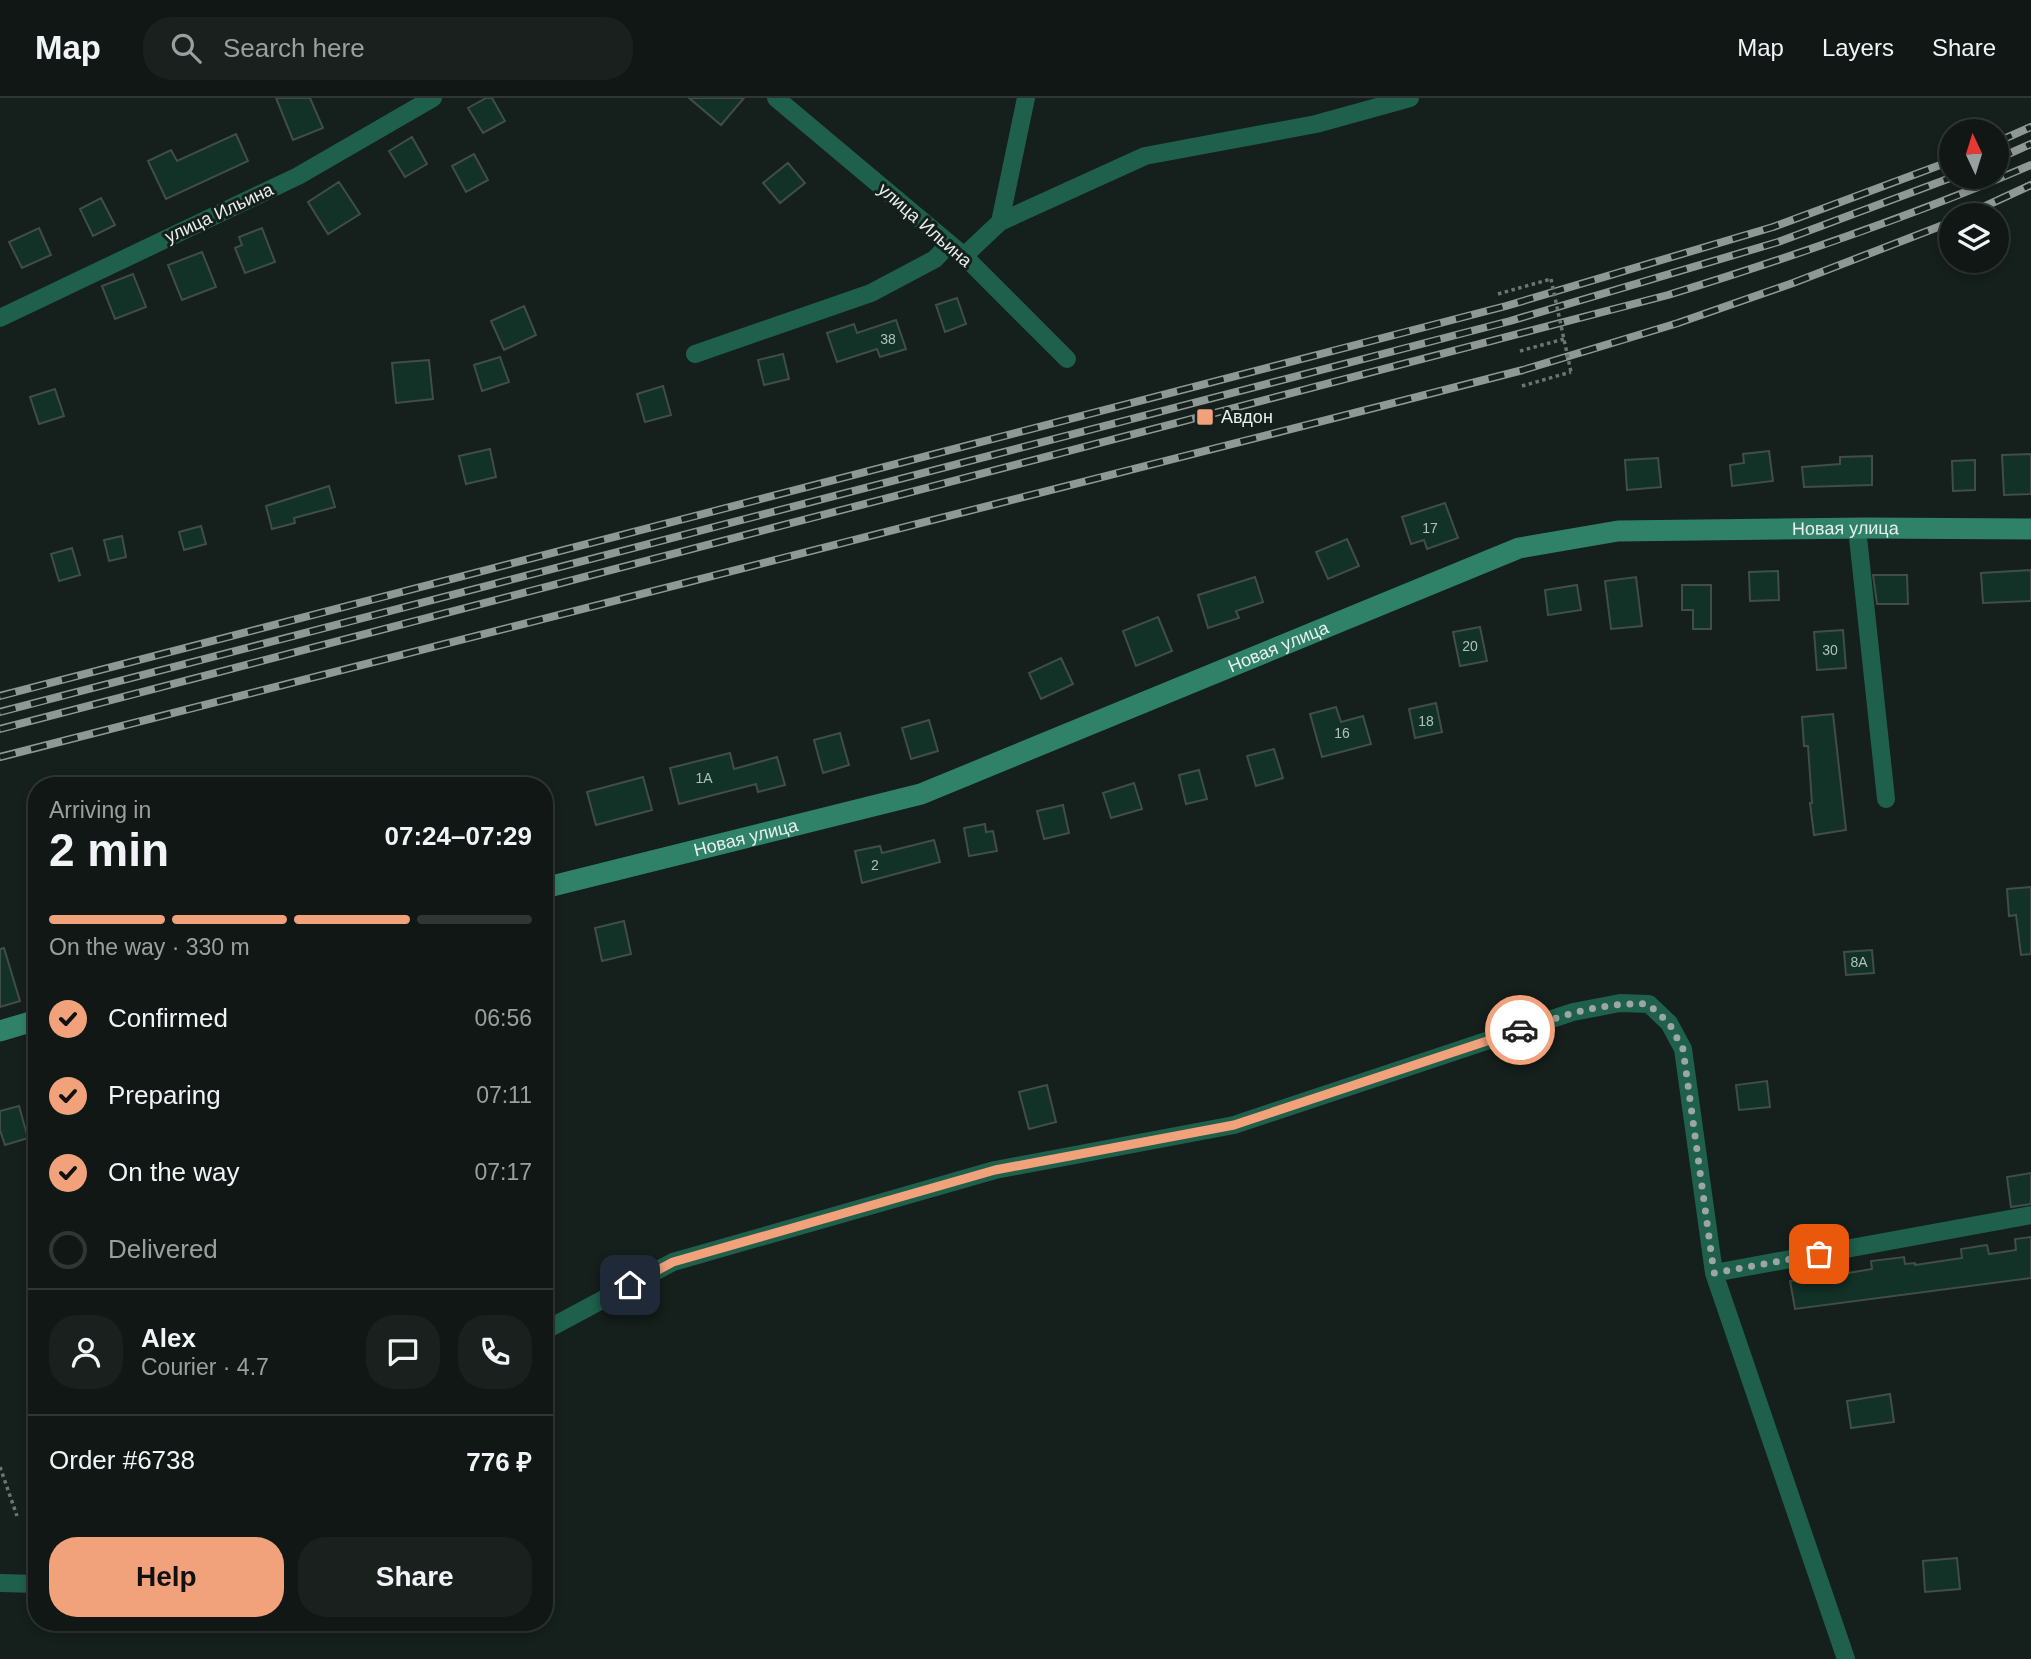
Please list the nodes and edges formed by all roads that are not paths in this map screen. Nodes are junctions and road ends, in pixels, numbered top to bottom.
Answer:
1 (433, 98) edge
2 (776, 98) edge
3 (1026, 98) edge
4 (1410, 98) edge
5 (1000, 222) junction
6 (949, 244) junction
7 (964, 256) junction
8 (0, 318) edge
9 (695, 354) dead end
10 (1068, 359) dead end
11 (1857, 528) junction
12 (2031, 529) edge
13 (1886, 799) dead end
14 (553, 886) edge
15 (28, 1023) edge
16 (0, 1031) edge
17 (2031, 1215) edge
18 (1714, 1273) junction
19 (553, 1326) edge
20 (0, 1583) edge
21 (28, 1584) edge
22 (1846, 1659) edge

1 - 8 street, улица Ильина
2 - 6 street, улица Ильина
3 - 5 street
4 - 5 street
5 - 7 street
6 - 7 street, улица Ильина
6 - 9 street
7 - 10 street, улица Ильина
11 - 12 street, Новая улица
11 - 13 street
11 - 14 street, Новая улица
15 - 16 street
17 - 18 street
18 - 19 street
18 - 22 street
20 - 21 street

